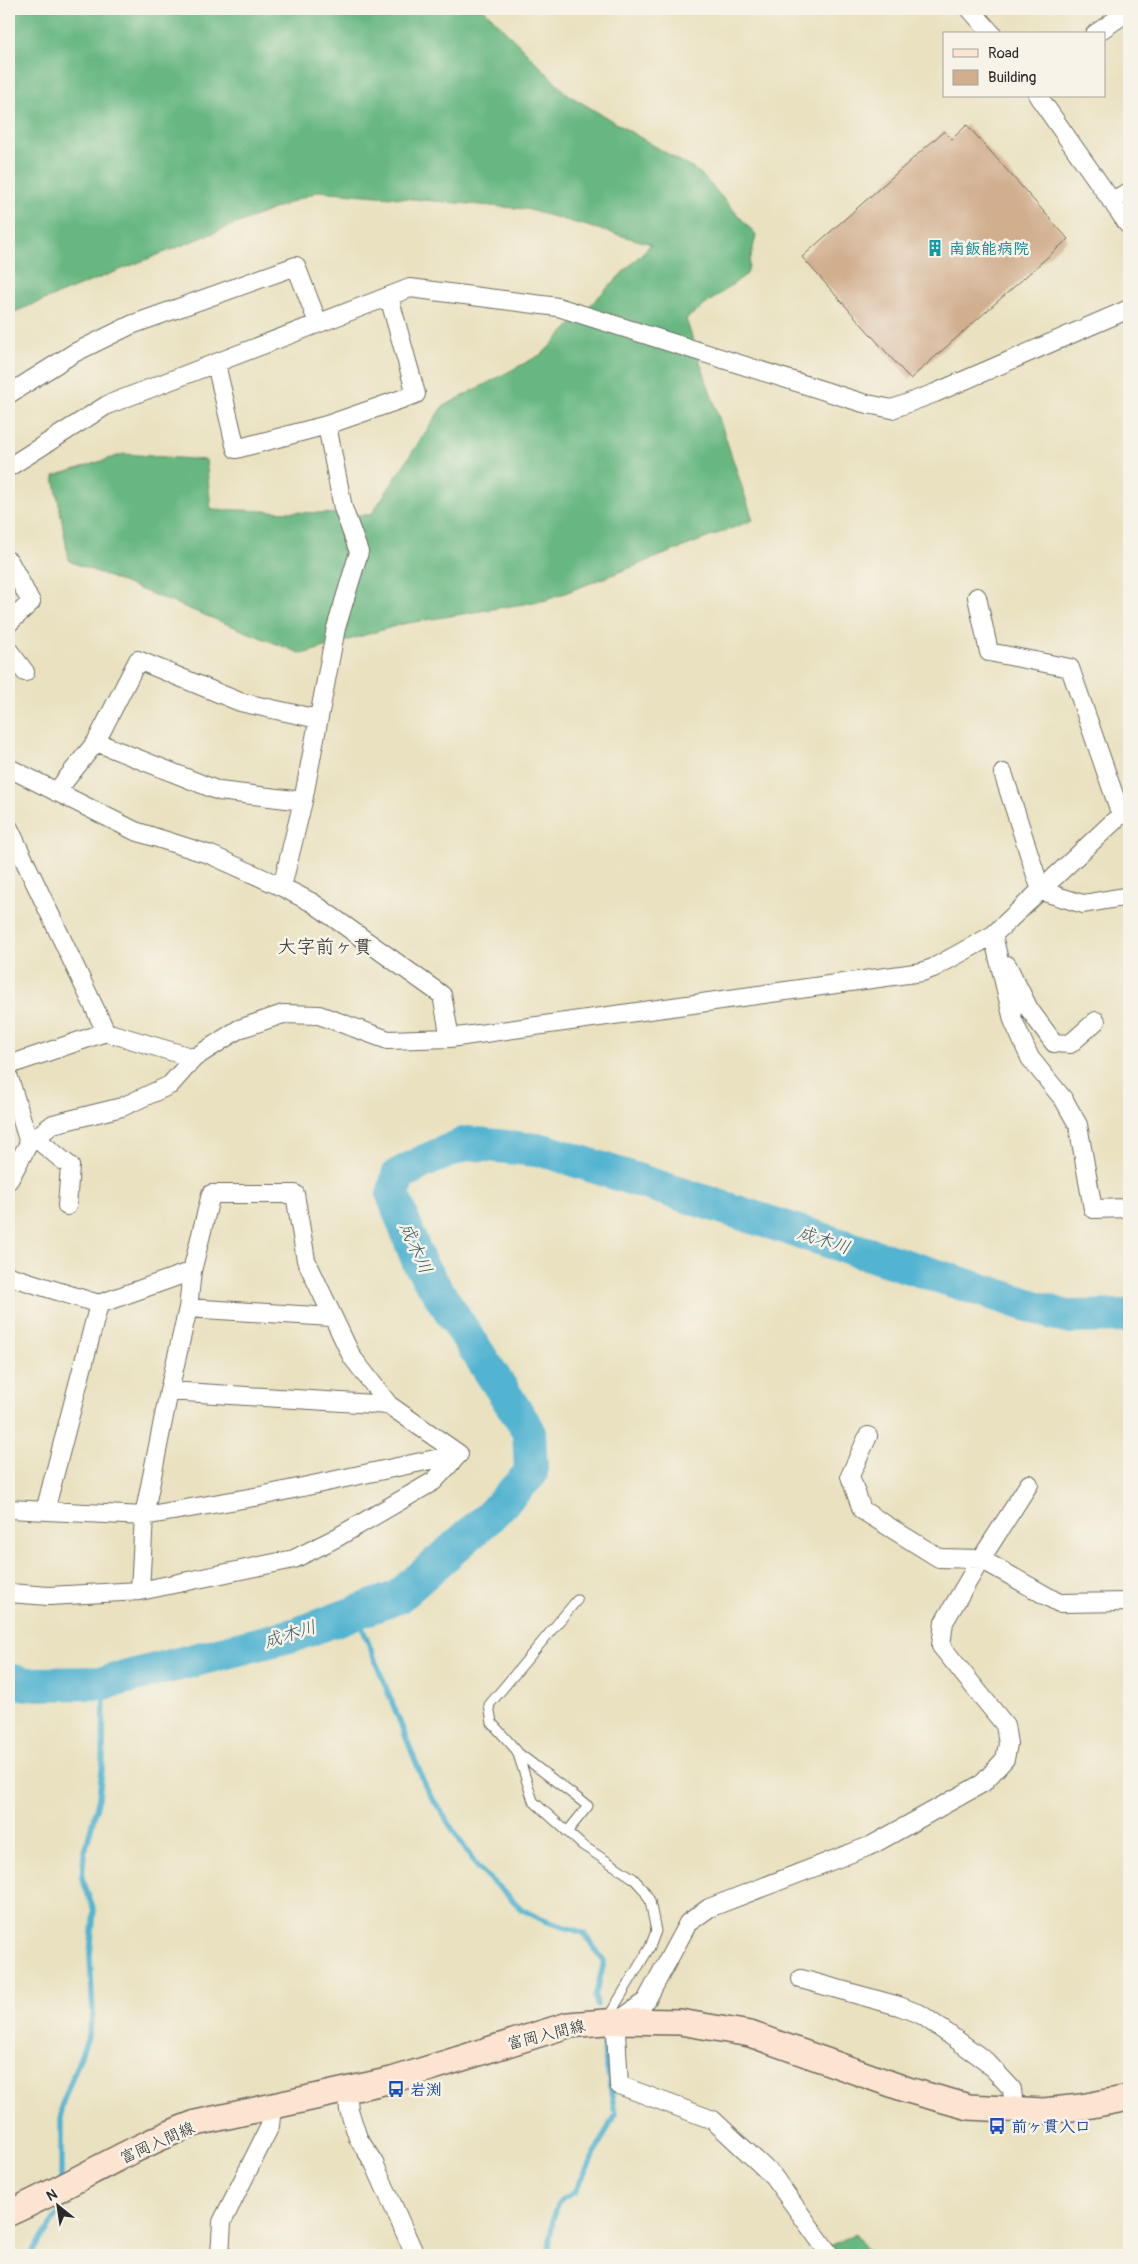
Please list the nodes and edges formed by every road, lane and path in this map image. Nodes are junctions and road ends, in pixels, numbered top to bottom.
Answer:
1 (970, 9) edge
2 (1129, 11) edge
3 (990, 32) edge
4 (1099, 32) edge
5 (1039, 98) edge
6 (1129, 192) edge
7 (1111, 201) junction
8 (1129, 226) edge
9 (389, 297) junction
10 (1129, 309) edge
11 (318, 323) junction
12 (216, 364) junction
13 (9, 394) edge
14 (328, 425) junction
15 (9, 466) edge
16 (9, 561) edge
17 (977, 597) dead end
18 (9, 623) edge
19 (9, 651) edge
20 (25, 672) dead end
21 (318, 719) junction
22 (96, 742) junction
23 (9, 768) edge
24 (1003, 773) dead end
25 (56, 792) junction
26 (303, 801) junction
27 (1125, 811) edge
28 (9, 828) edge
29 (282, 887) junction
30 (1041, 891) junction
31 (1129, 896) edge
32 (992, 935) junction
33 (1096, 1021) dead end
34 (106, 1032) junction
35 (450, 1038) junction
36 (194, 1058) junction
37 (9, 1065) edge
38 (9, 1078) edge
39 (23, 1150) edge
40 (9, 1180) edge
41 (67, 1206) dead end
42 (1129, 1208) edge
43 (192, 1271) junction
44 (9, 1276) edge
45 (99, 1304) junction
46 (188, 1308) junction
47 (331, 1317) junction
48 (169, 1390) junction
49 (389, 1405) junction
50 (868, 1436) dead end
51 (459, 1454) junction
52 (1029, 1484) dead end
53 (9, 1509) edge
54 (45, 1511) junction
55 (144, 1516) junction
56 (981, 1559) junction
57 (140, 1591) junction
58 (9, 1593) edge
59 (577, 1600) dead end
60 (1129, 1602) edge
61 (517, 1752) junction
62 (567, 1832) junction
63 (801, 1979) dead end
64 (612, 2021) junction
65 (347, 2089) junction
66 (1129, 2098) edge
67 (272, 2106) junction
68 (1014, 2110) junction
69 (9, 2213) edge
70 (220, 2255) edge
71 (415, 2255) edge
72 (830, 2255) edge

1 - 3 street
2 - 4 street
5 - 7 street
6 - 7 street
7 - 8 street
9 - 10 street
9 - 11 street
9 - 14 street
11 - 12 street
11 - 13 street
12 - 14 street
12 - 15 street
14 - 21 street
16 - 18 street
17 - 27 street
19 - 20 street
21 - 22 street
21 - 26 street
22 - 25 street
22 - 26 street
23 - 25 street
24 - 30 street
25 - 29 street
26 - 29 street
27 - 30 street
28 - 34 street
29 - 35 street
30 - 31 street
30 - 32 street
32 - 33 street
32 - 35 street
32 - 42 street
34 - 36 street
34 - 37 street
35 - 36 street
36 - 39 street
38 - 39 street
39 - 40 street
39 - 41 street
43 - 45 street
43 - 46 street
43 - 47 street
44 - 45 street
45 - 54 street
46 - 47 street
46 - 48 street
47 - 49 street
48 - 49 street
48 - 55 street
49 - 51 street
50 - 56 street
51 - 55 street
51 - 57 street
52 - 56 street
53 - 54 street
54 - 55 street
55 - 57 street
56 - 60 street
56 - 64 street
57 - 58 street
59 - 61 lane
61 - 62 lane
61 - 62 lane
62 - 64 lane
63 - 68 street
64 - 65 main road, 富岡入間線
64 - 68 main road, 富岡入間線
64 - 72 street
65 - 67 main road, 富岡入間線
65 - 71 street
66 - 68 main road, 富岡入間線
67 - 69 main road, 富岡入間線
67 - 70 street

